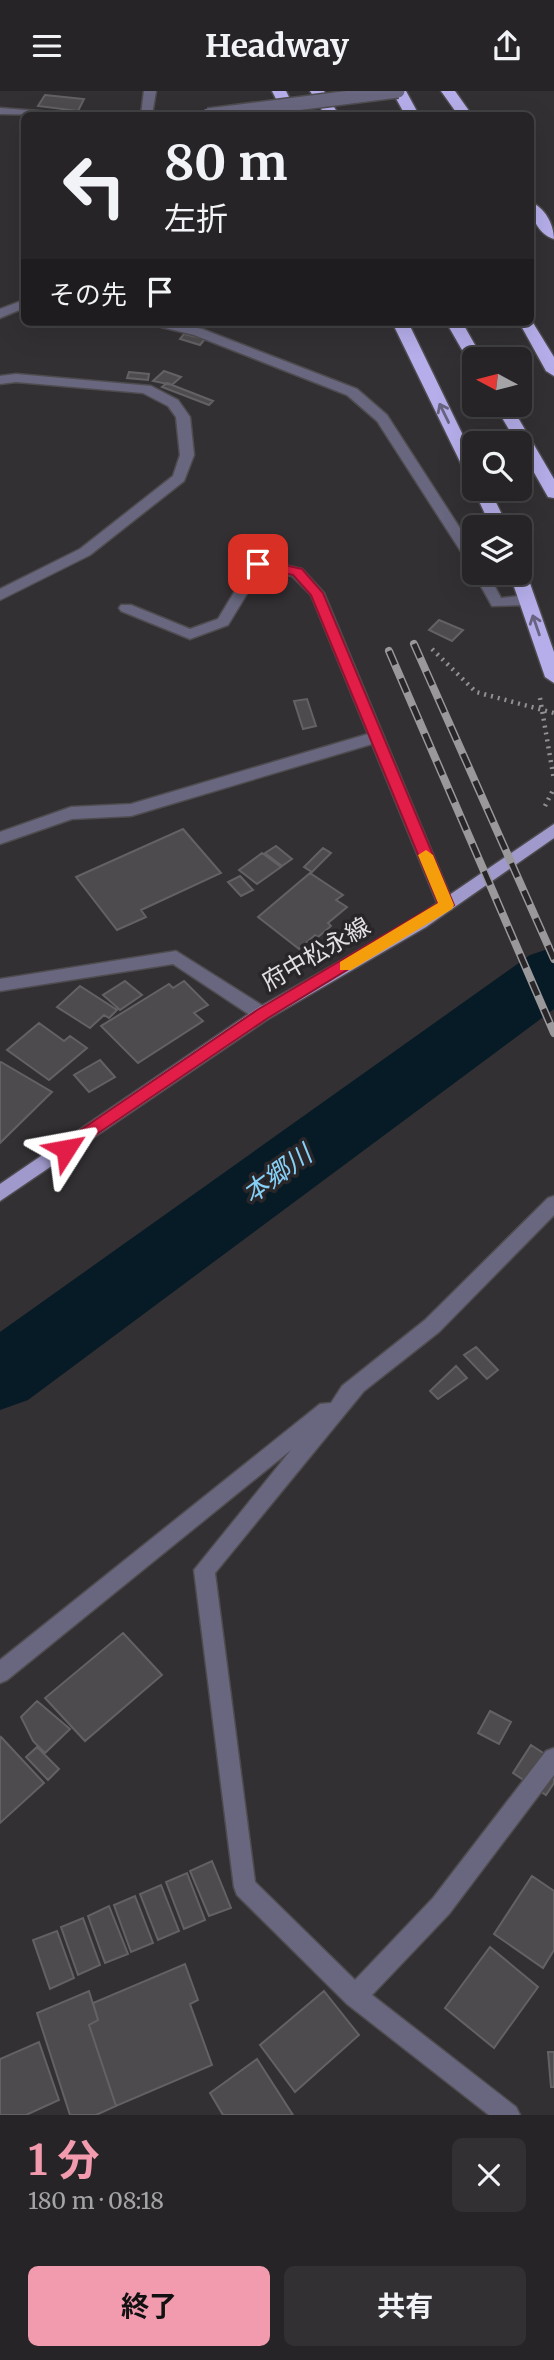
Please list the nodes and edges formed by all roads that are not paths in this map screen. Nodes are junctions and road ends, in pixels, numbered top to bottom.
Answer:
1 (150, 91) edge
2 (279, 91) edge
3 (317, 91) edge
4 (399, 91) edge
5 (448, 91) edge
6 (0, 111) edge
7 (147, 112) edge
8 (232, 112) edge
9 (290, 112) edge
10 (330, 112) edge
11 (410, 112) edge
12 (463, 112) edge
13 (21, 113) edge
14 (534, 211) edge
15 (554, 235) edge
16 (21, 305) edge
17 (0, 314) edge
18 (169, 326) edge
19 (401, 326) edge
20 (456, 326) edge
21 (529, 326) edge
22 (468, 347) edge
23 (554, 371) edge
24 (0, 380) edge
25 (510, 417) edge
26 (462, 450) edge
27 (554, 493) edge
28 (462, 542) edge
29 (487, 585) edge
30 (522, 585) edge
31 (0, 595) edge
32 (527, 600) junction
33 (125, 608) dead end
34 (554, 677) edge
35 (376, 737) junction
36 (554, 830) edge
37 (0, 838) edge
38 (446, 905) junction
39 (0, 985) edge
40 (262, 1014) junction
41 (0, 1194) edge
42 (554, 1203) edge
43 (357, 1386) junction
44 (0, 1673) edge
45 (554, 1758) edge
46 (355, 1996) junction
47 (508, 2115) edge

1 - 7 street
2 - 9 highway
3 - 10 highway
4 - 8 street, bridge
4 - 11 highway
5 - 12 highway
6 - 13 street
14 - 15 highway
16 - 17 street
18 - 28 street
26 -> 19 highway
20 - 22 highway
21 - 23 highway
24 - 31 street
25 - 27 highway
29 - 32 street
30 - 32 highway
34 -> 32 highway
33 - 35 street
35 - 37 street
35 - 38 street
36 - 38 main road, 府中松永線
38 - 40 main road, 府中松永線
39 - 40 street
40 - 41 main road, 府中松永線
42 - 43 street
43 - 44 street
43 - 46 street
45 - 46 street
46 - 47 street

